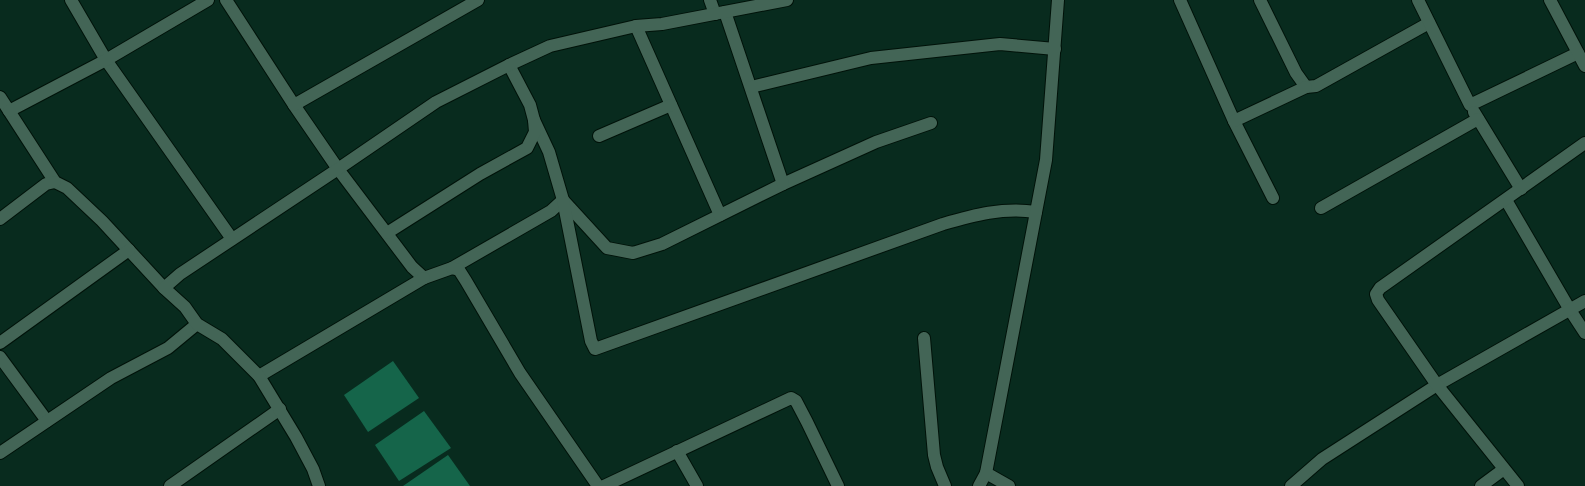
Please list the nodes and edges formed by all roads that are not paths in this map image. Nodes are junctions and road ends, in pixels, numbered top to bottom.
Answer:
1 (71, 0) edge
2 (208, 0) edge
3 (478, 0) edge
4 (710, 0) edge
5 (787, 0) edge
6 (1058, 0) edge
7 (1180, 0) edge
8 (1260, 0) edge
9 (1418, 0) edge
10 (1550, 0) edge
11 (229, 1) edge
12 (720, 13) junction
13 (1429, 23) junction
14 (636, 26) junction
15 (1055, 49) junction
16 (1578, 53) junction
17 (106, 60) junction
18 (509, 64) junction
19 (1585, 66) edge
20 (1306, 86) junction
21 (751, 87) junction
22 (0, 97) edge
23 (294, 105) junction
24 (671, 105) junction
25 (1470, 106) junction
26 (9, 111) junction
27 (1478, 119) junction
28 (534, 120) junction
29 (1234, 121) junction
30 (931, 123) dead end
31 (599, 136) dead end
32 (1585, 143) edge
33 (338, 169) junction
34 (55, 182) junction
35 (783, 184) junction
36 (1521, 189) junction
37 (1273, 198) dead end
38 (563, 200) junction
39 (1506, 200) junction
40 (1321, 208) dead end
41 (1036, 212) junction
42 (720, 215) junction
43 (0, 219) edge
44 (387, 233) junction
45 (232, 239) junction
46 (129, 250) junction
47 (452, 268) junction
48 (424, 278) junction
49 (164, 288) junction
50 (1585, 301) edge
51 (1570, 310) junction
52 (197, 324) junction
53 (1585, 333) edge
54 (924, 338) dead end
55 (0, 343) edge
56 (0, 357) edge
57 (259, 376) junction
58 (1437, 385) junction
59 (280, 409) junction
60 (47, 421) junction
61 (677, 451) junction
62 (0, 453) edge
63 (1504, 469) junction
64 (986, 473) junction
65 (170, 486) edge
66 (319, 486) edge
67 (598, 486) edge
68 (604, 486) edge
69 (697, 486) edge
70 (838, 486) edge
71 (945, 486) edge
72 (979, 486) edge
73 (1010, 486) edge
74 (1291, 486) edge
75 (1481, 486) edge
76 (1518, 486) edge

1 - 17 street
2 - 17 street
3 - 23 street
4 - 12 street
5 - 12 street
6 - 15 street
7 - 29 street
8 - 20 street
9 - 13 street
10 - 16 street
11 - 23 street
12 - 14 street
12 - 21 street
13 - 20 street
13 - 25 street
14 - 18 street
14 - 24 street
15 - 21 street
15 - 41 street
16 - 19 street
16 - 25 street
17 - 26 street
17 - 45 street
18 - 28 street
18 - 33 street
20 - 29 street
21 - 35 street
22 - 26 street
23 - 33 street
24 - 31 street
24 - 42 street
25 - 27 street
26 - 34 street
27 - 36 street
27 - 40 street
28 - 38 street
28 - 44 street
29 - 37 street
30 - 35 street
32 - 36 street
33 - 44 street
33 - 45 street
34 - 43 street
34 - 46 street
35 - 42 street
36 - 39 street
38 - 41 street
38 - 42 street
38 - 47 street
39 - 51 street
39 - 58 street
41 - 64 street
44 - 48 street
45 - 49 street
46 - 49 street
46 - 55 street
47 - 48 street
47 - 67 street
48 - 57 street
49 - 52 street
50 - 51 street
51 - 53 street
51 - 58 street
52 - 57 street
52 - 60 street
54 - 71 street
56 - 60 street
57 - 59 street
58 - 63 street
58 - 74 street
59 - 65 street
59 - 66 street
60 - 62 street
61 - 68 street
61 - 69 street
61 - 70 street
63 - 75 street
63 - 76 street
64 - 72 street
64 - 73 street

